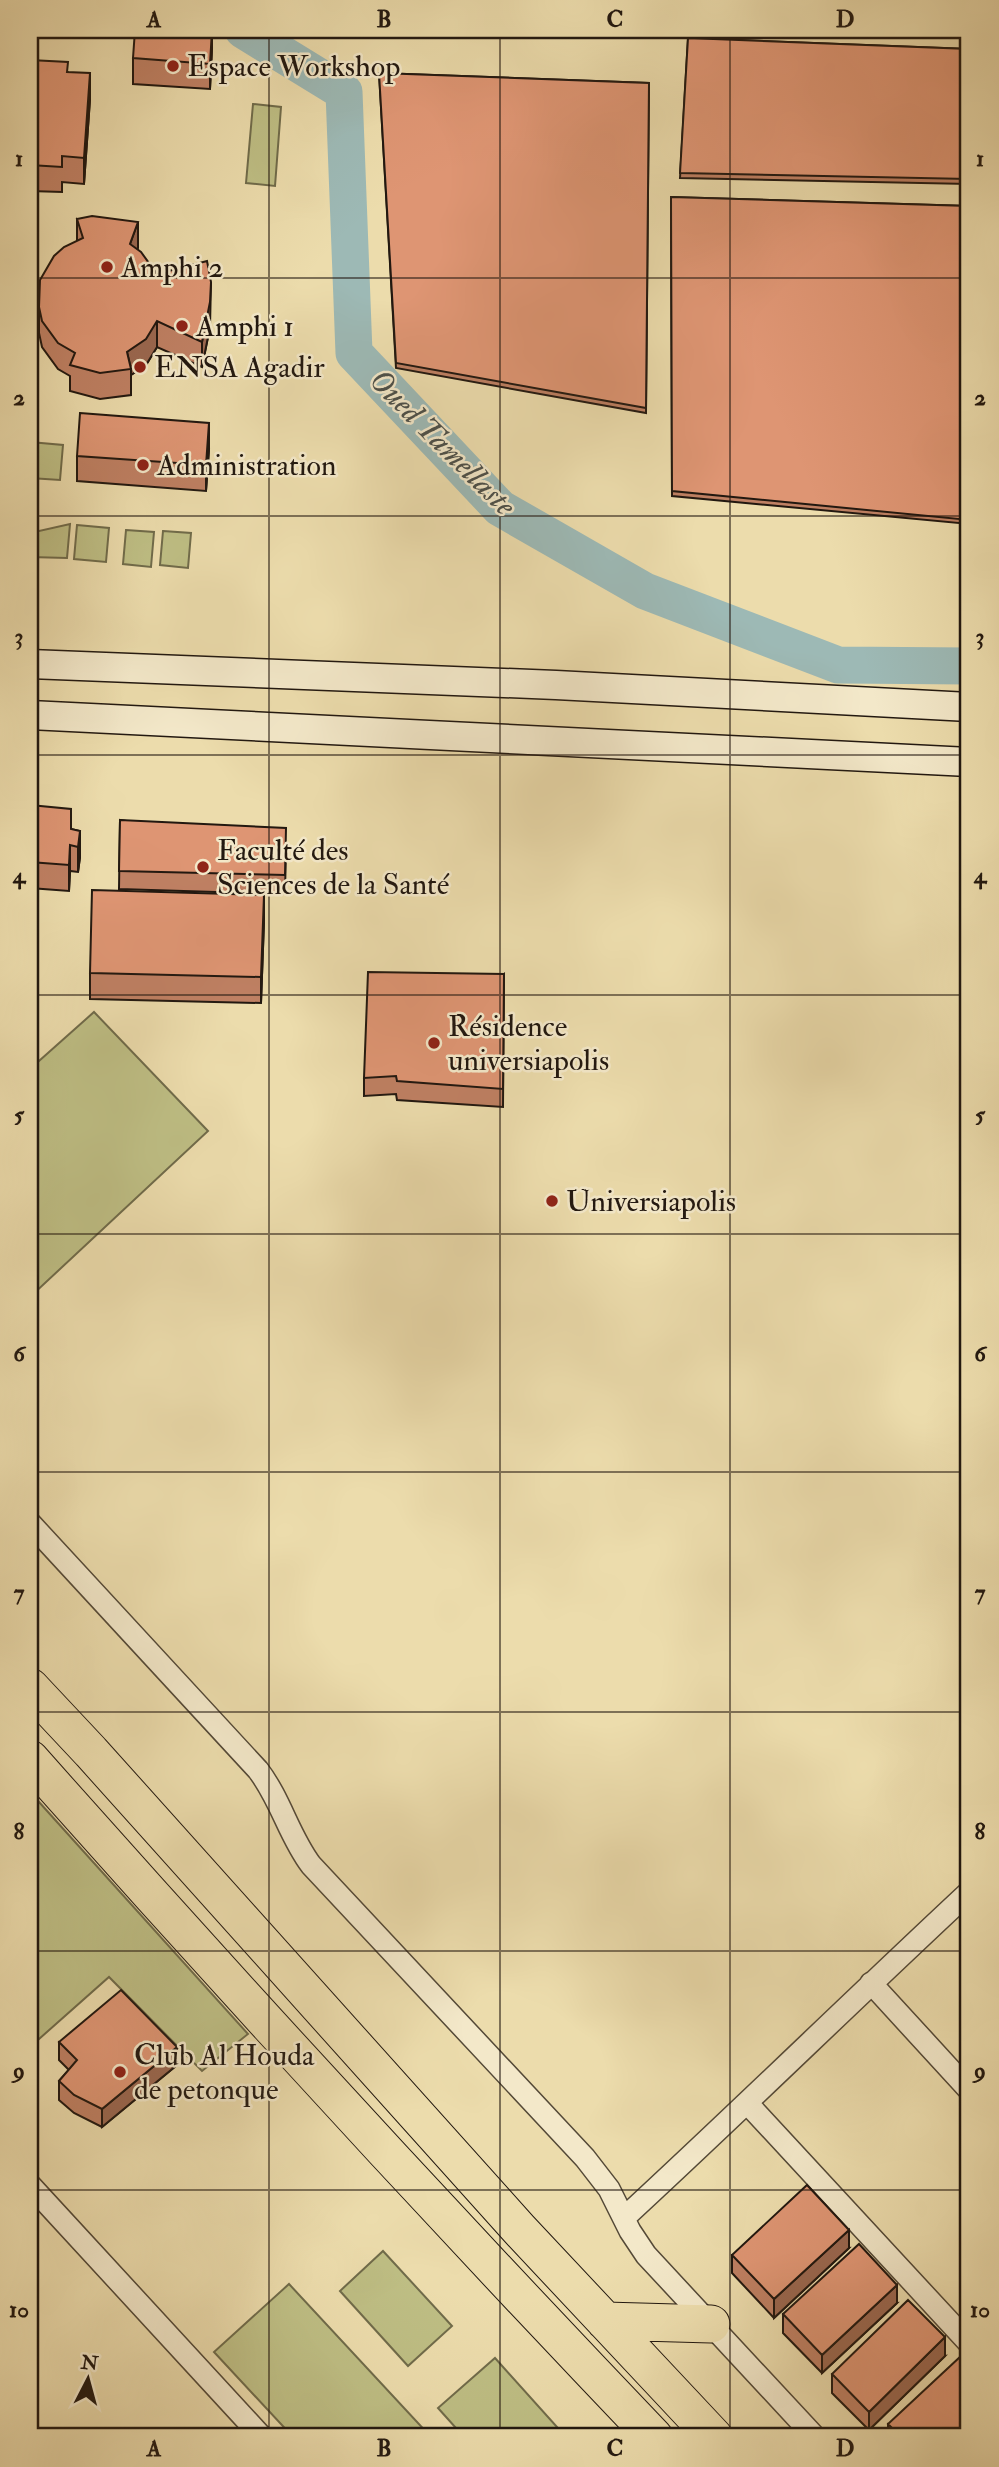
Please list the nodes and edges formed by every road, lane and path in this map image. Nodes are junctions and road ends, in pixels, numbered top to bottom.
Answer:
1 (30, 664) edge
2 (969, 707) edge
3 (30, 715) edge
4 (969, 762) edge
5 (30, 1522) edge
6 (30, 1687) edge
7 (30, 1759) edge
8 (969, 1892) edge
9 (871, 1983) junction
10 (969, 2090) edge
11 (748, 2104) junction
12 (30, 2185) edge
13 (624, 2218) junction
14 (605, 2321) junction
15 (710, 2324) junction
16 (969, 2343) edge
17 (262, 2437) edge
18 (654, 2437) edge
19 (714, 2437) edge
20 (815, 2437) edge

1 - 2 main road
3 - 4 main road
5 - 13 street
6 - 14 highway
7 - 18 highway
8 - 9 street
9 - 10 street
9 - 11 street
11 - 13 street
11 - 16 street
12 - 17 street
13 - 15 street
14 - 15 highway
14 - 19 highway
15 - 20 street

